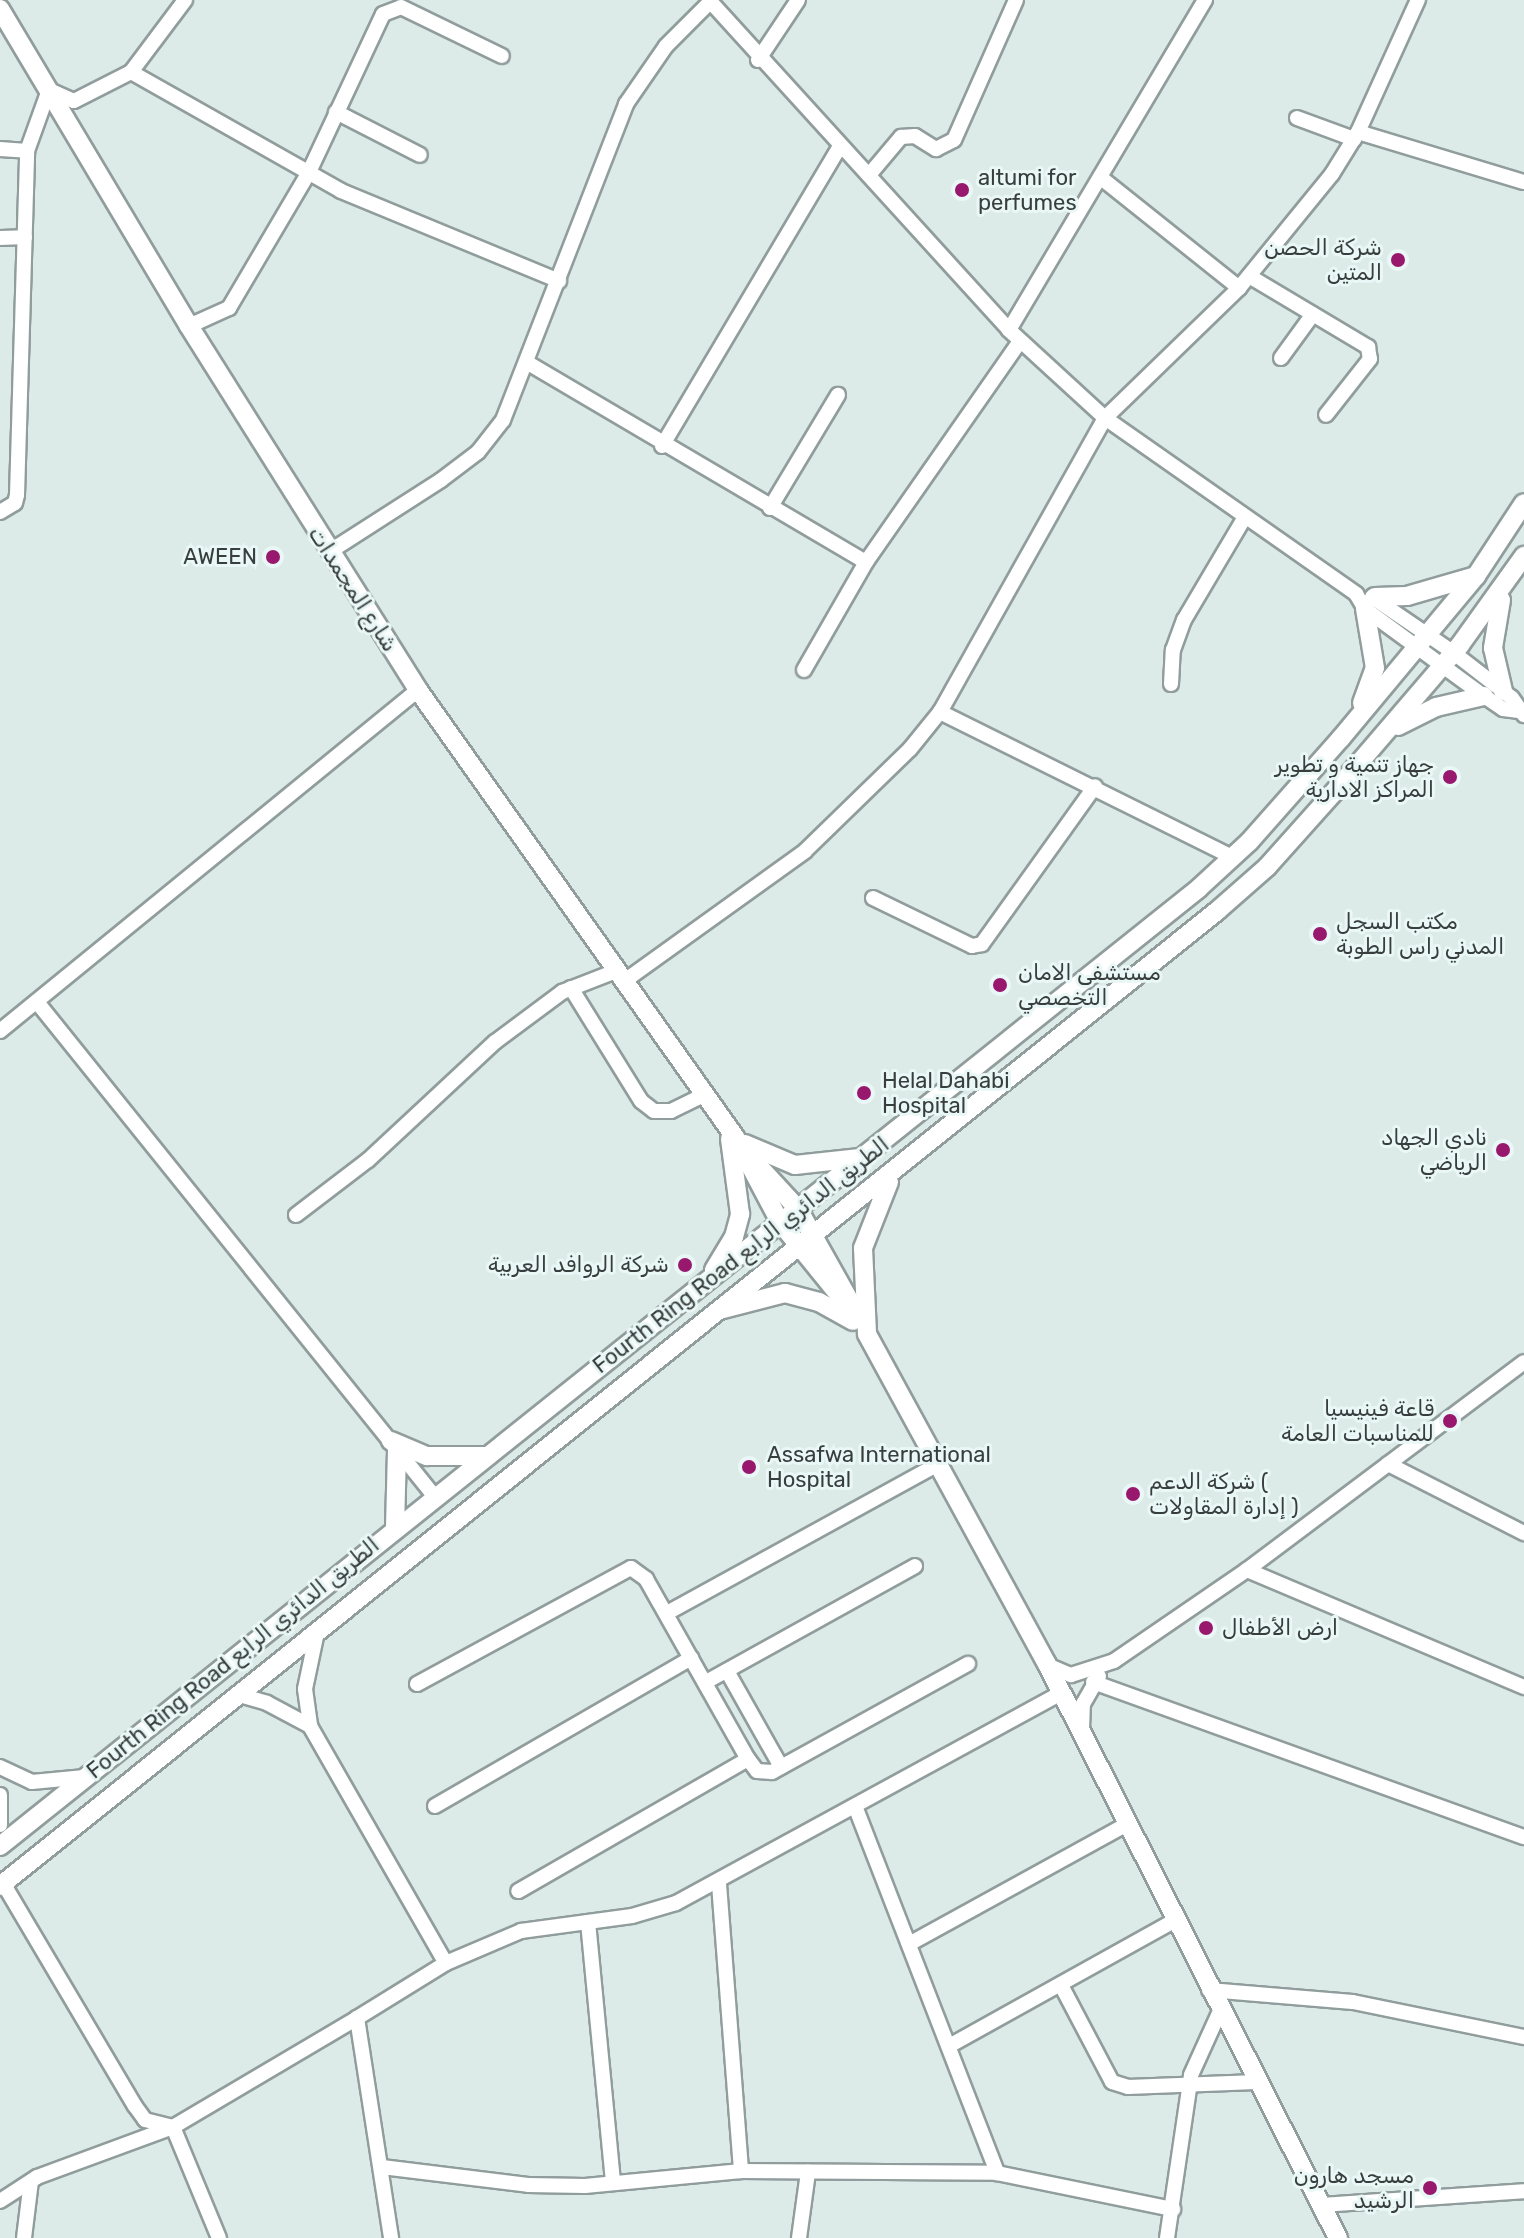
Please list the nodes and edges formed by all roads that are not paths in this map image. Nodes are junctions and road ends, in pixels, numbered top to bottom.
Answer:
1 (185, 0) edge
2 (798, 0) edge
3 (1016, 0) edge
4 (1205, 0) edge
5 (1418, 0) edge
6 (709, 1) edge
7 (0, 9) edge
8 (502, 56) dead end
9 (758, 60) junction
10 (131, 72) junction
11 (49, 90) junction
12 (336, 112) junction
13 (1297, 118) dead end
14 (1356, 136) junction
15 (840, 146) junction
16 (0, 149) edge
17 (27, 151) junction
18 (420, 155) dead end
19 (309, 172) junction
20 (869, 175) junction
21 (1100, 177) junction
22 (1524, 182) edge
23 (25, 237) junction
24 (0, 238) edge
25 (559, 281) junction
26 (1244, 282) junction
27 (1313, 314) junction
28 (189, 326) junction
29 (1009, 330) junction
30 (1020, 341) junction
31 (1281, 358) dead end
32 (528, 363) junction
33 (838, 395) dead end
34 (1326, 415) dead end
35 (1105, 418) junction
36 (662, 446) junction
37 (1524, 503) edge
38 (770, 508) junction
39 (0, 512) edge
40 (1245, 517) junction
41 (329, 552) junction
42 (1524, 556) edge
43 (866, 562) junction
44 (1476, 576) junction
45 (1506, 585) junction
46 (1366, 600) junction
47 (1423, 641) junction
48 (1448, 660) junction
49 (804, 670) dead end
50 (1171, 684) dead end
51 (418, 690) junction
52 (1484, 696) junction
53 (1516, 703) edge
54 (940, 712) junction
55 (1382, 737) junction
56 (1341, 738) junction
57 (1095, 786) junction
58 (1232, 857) junction
59 (873, 898) dead end
60 (620, 976) junction
61 (571, 988) junction
62 (37, 1002) junction
63 (0, 1031) edge
64 (704, 1095) junction
65 (735, 1138) junction
66 (865, 1157) junction
67 (892, 1176) junction
68 (798, 1209) junction
69 (296, 1215) dead end
70 (780, 1222) junction
71 (814, 1234) junction
72 (798, 1246) junction
73 (710, 1279) junction
74 (706, 1316) junction
75 (862, 1326) junction
76 (1522, 1367) edge
77 (394, 1445) junction
78 (486, 1456) junction
79 (938, 1464) junction
80 (1388, 1464) junction
81 (435, 1497) junction
82 (395, 1527) junction
83 (1524, 1533) edge
84 (915, 1566) dead end
85 (1247, 1570) junction
86 (667, 1613) junction
87 (319, 1627) junction
88 (691, 1658) junction
89 (1114, 1661) junction
90 (968, 1664) dead end
91 (1047, 1664) junction
92 (727, 1671) junction
93 (706, 1682) junction
94 (1093, 1682) junction
95 (417, 1684) dead end
96 (1524, 1687) edge
97 (1061, 1693) junction
98 (236, 1694) junction
99 (310, 1726) junction
100 (1083, 1736) junction
101 (748, 1759) junction
102 (0, 1767) edge
103 (781, 1767) junction
104 (85, 1777) junction
105 (0, 1795) edge
106 (435, 1806) dead end
107 (855, 1806) junction
108 (1127, 1824) junction
109 (0, 1825) edge
110 (1524, 1837) edge
111 (0, 1846) edge
112 (2, 1884) edge
113 (719, 1884) junction
114 (518, 1891) dead end
115 (1175, 1920) junction
116 (588, 1922) junction
117 (909, 1944) junction
118 (446, 1963) junction
119 (1062, 1987) junction
120 (1209, 1990) junction
121 (1220, 2011) junction
122 (357, 2018) junction
123 (1524, 2037) edge
124 (949, 2046) junction
125 (1256, 2082) junction
126 (1191, 2085) junction
127 (173, 2127) junction
128 (382, 2167) junction
129 (741, 2171) junction
130 (808, 2172) junction
131 (997, 2173) junction
132 (31, 2181) junction
133 (613, 2183) junction
134 (1524, 2191) edge
135 (0, 2201) edge
136 (1321, 2205) junction
137 (1173, 2209) junction
138 (24, 2238) edge
139 (219, 2238) edge
140 (391, 2238) edge
141 (799, 2238) edge
142 (1167, 2238) edge
143 (1338, 2238) edge

1 - 10 street
2 - 9 street
3 - 20 street
4 - 21 street
5 - 14 street
6 - 9 street
6 - 25 street
7 - 11 main road, شارع المجمدات
8 - 12 street
9 - 15 street
10 - 11 street
10 - 19 street
11 - 17 street
11 - 28 main road, شارع المجمدات
12 - 18 street
12 - 19 street
13 - 14 street
14 - 22 street
14 - 26 street
15 - 20 street
15 - 36 street
16 - 17 street
17 - 23 street
19 - 25 street
19 - 28 street
20 - 29 street
21 - 26 street
21 - 29 street
23 - 24 street
23 - 39 street
25 - 32 street
26 - 27 street
26 - 35 street
27 - 31 street
27 - 34 street
28 - 41 main road, شارع المجمدات
29 - 30 street
30 - 35 street
30 - 43 street
32 - 36 street
32 - 41 street
33 - 38 street
35 - 40 street
35 - 54 street
36 - 38 street
37 - 44 main road, Fourth Ring Road الطريق الدائري الرابع
38 - 43 street
40 - 46 street
40 - 50 street
41 - 51 main road, شارع المجمدات
42 - 45 main road, Fourth Ring Road الطريق الدائري الرابع
43 - 49 street
44 - 46 main road
44 - 47 main road, Fourth Ring Road الطريق الدائري الرابع
45 - 48 main road, Fourth Ring Road الطريق الدائري الرابع
45 - 53 main road
46 - 47 street
46 - 56 main road
47 - 48 street
47 - 56 main road, Fourth Ring Road الطريق الدائري الرابع
48 - 52 street
48 - 53 street
48 - 55 main road, Fourth Ring Road الطريق الدائري الرابع
51 - 60 main road, شارع المجمدات
51 - 62 street
52 - 53 street
52 - 55 main road
54 - 57 street
54 - 60 street
55 - 67 main road, Fourth Ring Road الطريق الدائري الرابع
56 - 58 main road, Fourth Ring Road الطريق الدائري الرابع
57 - 58 street
57 - 59 street
58 - 66 main road, Fourth Ring Road الطريق الدائري الرابع
60 - 61 street
60 - 64 main road, شارع المجمدات
61 - 64 street
61 - 69 street
62 - 63 street
62 - 77 street
64 - 65 main road, شارع المجمدات
65 - 66 main road
65 - 68 main road, شارع المجمدات
65 - 70 main road, شارع المجمدات
65 - 73 main road
66 - 68 main road, Fourth Ring Road الطريق الدائري الرابع
67 - 71 main road, Fourth Ring Road الطريق الدائري الرابع
67 - 75 main road
68 - 70 main road, Fourth Ring Road الطريق الدائري الرابع
68 - 71 main road, شارع المجمدات
70 - 72 main road, شارع المجمدات
70 - 73 main road, Fourth Ring Road الطريق الدائري الرابع
71 - 72 main road, Fourth Ring Road الطريق الدائري الرابع
71 - 75 main road, شارع المجمدات
72 - 74 main road, Fourth Ring Road الطريق الدائري الرابع
72 - 75 main road, شارع المجمدات
73 - 78 main road, Fourth Ring Road الطريق الدائري الرابع
74 - 75 main road
74 - 87 main road, Fourth Ring Road الطريق الدائري الرابع
75 - 79 main road
76 - 80 street
77 - 78 main road
77 - 81 street
77 - 82 main road
78 - 81 main road, Fourth Ring Road الطريق الدائري الرابع
79 - 86 street
79 - 91 main road
80 - 83 street
80 - 85 street
81 - 82 main road, Fourth Ring Road الطريق الدائري الرابع
82 - 104 main road, Fourth Ring Road الطريق الدائري الرابع
84 - 92 street
85 - 89 street
85 - 96 street
86 - 88 street
86 - 95 street
87 - 98 main road, Fourth Ring Road الطريق الدائري الرابع
87 - 99 street
88 - 93 street
88 - 106 street
89 - 91 street
89 - 94 street
90 - 103 street
91 - 97 main road
92 - 93 street
92 - 103 street
93 - 101 street
94 - 100 street
94 - 110 street
97 - 100 main road
97 - 107 street
98 - 99 street
98 - 112 main road, Fourth Ring Road الطريق الدائري الرابع
99 - 118 street
100 - 108 main road
101 - 103 street
101 - 114 street
102 - 104 street
104 - 111 main road, Fourth Ring Road الطريق الدائري الرابع
105 - 109 street
107 - 113 street
107 - 117 street
108 - 115 main road
108 - 117 street
112 - 127 street
113 - 116 street
113 - 129 street
115 - 119 street
115 - 120 main road
116 - 118 street
116 - 133 street
117 - 124 street
118 - 122 street
119 - 124 street
119 - 126 street
120 - 121 main road
120 - 123 street
121 - 125 main road
121 - 126 street
122 - 127 street
122 - 128 street
124 - 131 street
125 - 126 street
125 - 136 main road
126 - 137 street
127 - 132 street
127 - 139 street
128 - 133 street
128 - 140 street
129 - 130 street
129 - 133 street
130 - 131 street
130 - 141 street
131 - 137 street
132 - 135 street
132 - 138 street
134 - 136 street
136 - 143 main road
137 - 142 street

